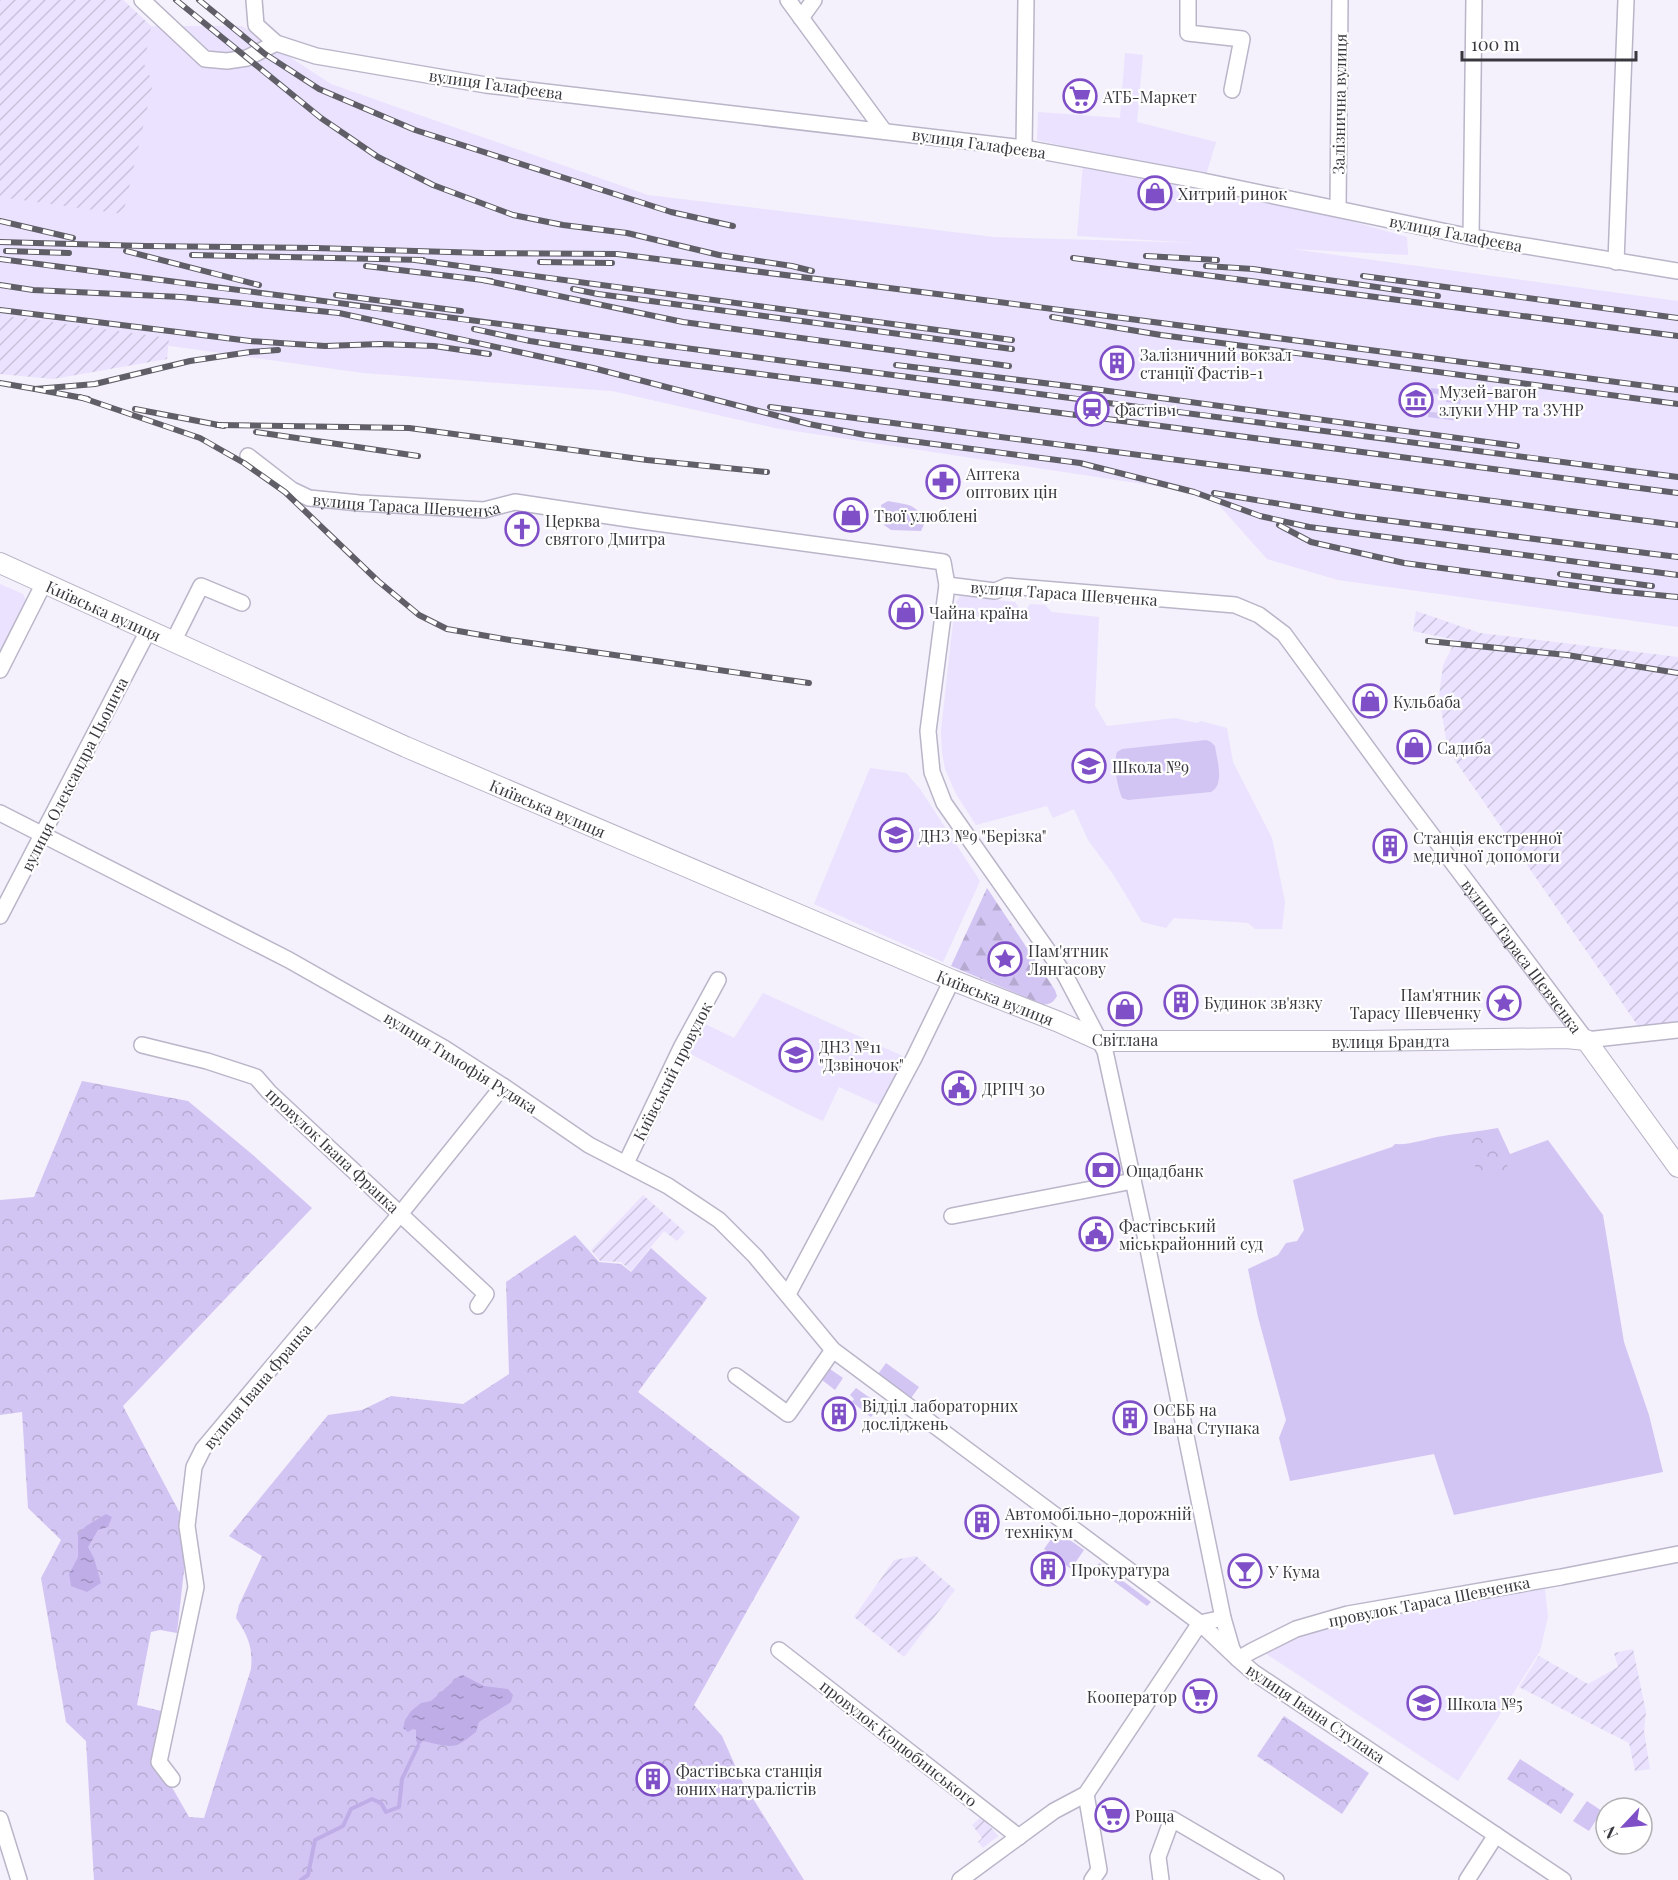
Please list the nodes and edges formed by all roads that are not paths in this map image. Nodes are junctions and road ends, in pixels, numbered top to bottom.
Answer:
1 (142, 0) edge
2 (254, 0) edge
3 (788, 0) edge
4 (814, 0) edge
5 (1026, 0) edge
6 (1188, 0) edge
7 (1340, 0) edge
8 (1474, 0) edge
9 (1626, 0) edge
10 (801, 18) junction
11 (276, 43) junction
12 (1232, 90) dead end
13 (884, 131) junction
14 (1024, 148) junction
15 (1338, 208) junction
16 (1471, 237) junction
17 (1616, 262) junction
18 (1678, 271) edge
19 (248, 456) dead end
20 (0, 563) edge
21 (44, 583) junction
22 (946, 585) junction
23 (242, 603) dead end
24 (148, 631) junction
25 (173, 642) junction
26 (0, 670) edge
27 (0, 813) edge
28 (43, 836) junction
29 (0, 916) edge
30 (718, 980) dead end
31 (952, 980) junction
32 (1678, 1030) edge
33 (1586, 1040) junction
34 (1101, 1041) junction
35 (142, 1045) dead end
36 (503, 1086) junction
37 (626, 1163) junction
38 (1678, 1167) edge
39 (1133, 1181) junction
40 (401, 1213) junction
41 (952, 1216) dead end
42 (788, 1294) junction
43 (478, 1306) dead end
44 (833, 1350) junction
45 (736, 1376) dead end
46 (1678, 1554) edge
47 (1223, 1618) junction
48 (1200, 1623) junction
49 (779, 1650) dead end
50 (1238, 1659) junction
51 (172, 1779) dead end
52 (1086, 1794) junction
53 (0, 1819) edge
54 (1496, 1835) junction
55 (1019, 1837) junction
56 (19, 1880) edge
57 (960, 1880) edge
58 (1092, 1880) edge
59 (1161, 1880) edge
60 (1276, 1880) edge
61 (1467, 1880) edge
62 (1563, 1880) edge

1 - 11 street
2 - 11 street
3 - 10 street
4 - 10 street
5 - 14 street
6 - 12 street
7 - 15 street, Залізнична вулиця
8 - 16 street
9 - 17 street
10 - 13 street
11 - 13 street, вулиця Галафеєва
13 - 14 street, вулиця Галафеєва
14 - 15 street, вулиця Галафеєва
15 - 16 street, вулиця Галафеєва
16 - 17 street, вулиця Галафеєва
17 - 18 street, вулиця Галафеєва
19 - 22 street, вулиця Тараса Шевченка
20 - 21 main road, Київська вулиця
21 - 24 main road, Київська вулиця
21 - 26 street
22 - 33 street, вулиця Тараса Шевченка
22 - 34 street, вулиця Івана Ступака
23 - 25 street
24 - 25 main road, Київська вулиця
24 - 28 street, вулиця Олександра Цьопича
25 - 31 main road, Київська вулиця
27 - 28 street, вулиця Тимофія Рудяка
28 - 29 street, вулиця Олександра Цьопича
28 - 36 street, вулиця Тимофія Рудяка
30 - 37 street, Київський провулок
31 - 34 main road, Київська вулиця
31 - 42 street
32 - 33 street, вулиця Брандта
33 - 34 main road, вулиця Брандта
33 - 38 main road, вулиця Тараса Шевченка
34 - 39 street, вулиця Івана Ступака
35 - 40 street, провулок Івана Франка
36 - 37 street, вулиця Тимофія Рудяка
36 - 40 street, вулиця Івана Франка
37 - 42 street, вулиця Тимофія Рудяка
39 - 41 street
39 - 47 street, вулиця Івана Ступака
40 - 43 street, провулок Івана Франка
40 - 51 street, вулиця Івана Франка
42 - 44 street, вулиця Тимофія Рудяка
44 - 45 street
44 - 48 street, вулиця Тимофія Рудяка
46 - 50 street, провулок Тараса Шевченка
47 - 48 street
47 - 50 street, вулиця Івана Ступака
48 - 50 street
48 - 52 street
49 - 55 street, провулок Коцюбинського
50 - 54 street, вулиця Івана Ступака
52 - 55 street
52 - 58 street
53 - 56 street
54 - 61 street
54 - 62 street, вулиця Івана Ступака
55 - 57 street
59 - 60 street

